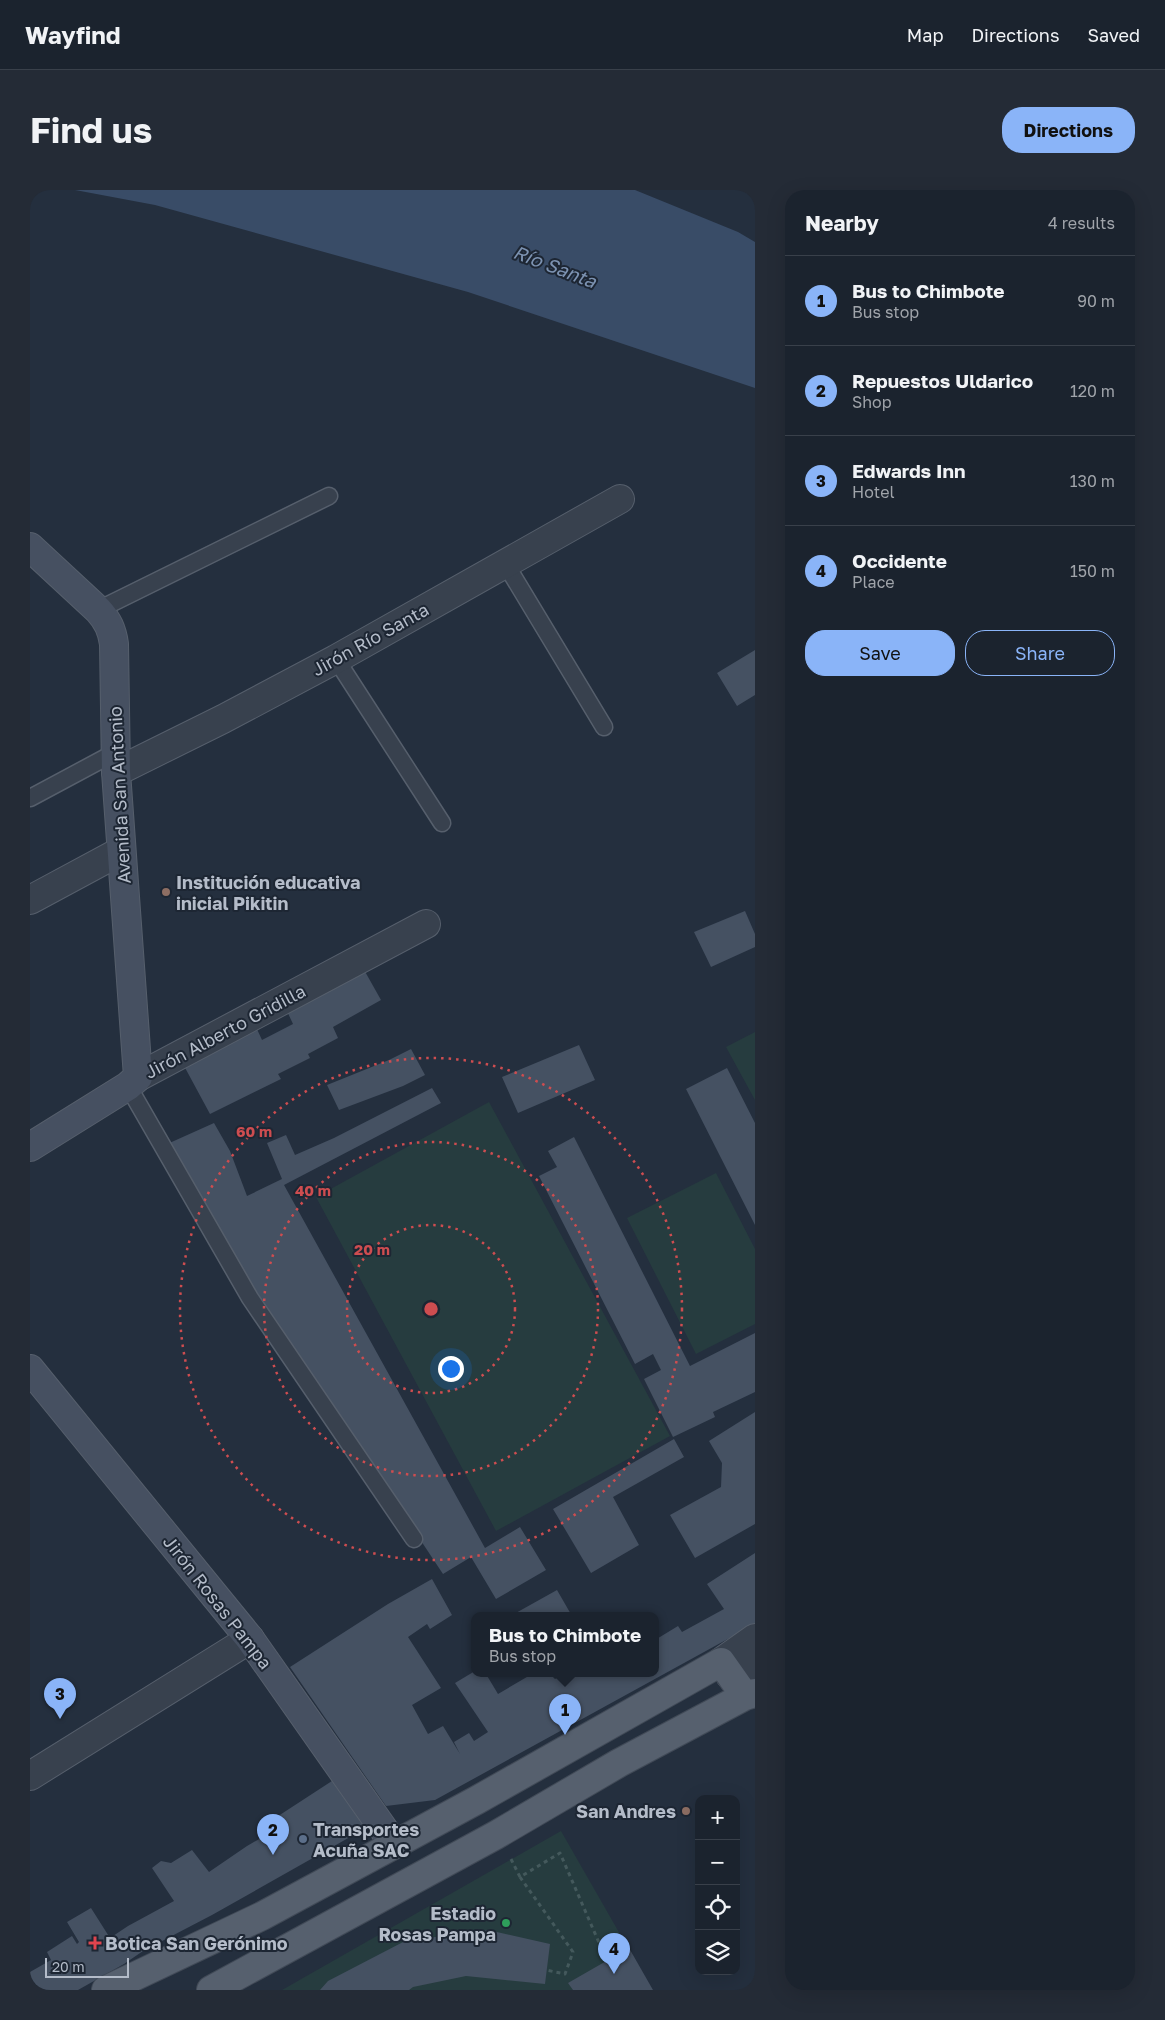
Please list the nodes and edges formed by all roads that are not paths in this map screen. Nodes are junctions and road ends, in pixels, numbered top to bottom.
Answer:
1 (329, 496) dead end
2 (620, 498) dead end
3 (30, 547) edge
4 (505, 563) junction
5 (98, 610) junction
6 (336, 658) junction
7 (604, 727) dead end
8 (116, 762) junction
9 (30, 798) edge
10 (442, 823) dead end
11 (121, 850) junction
12 (30, 900) edge
13 (426, 924) dead end
14 (133, 1082) junction
15 (30, 1147) edge
16 (30, 1368) edge
17 (414, 1539) dead end
18 (755, 1638) edge
19 (250, 1639) junction
20 (755, 1664) edge
21 (738, 1681) edge
22 (600, 1730) junction
23 (619, 1763) junction
24 (30, 1776) edge
25 (477, 1800) junction
26 (496, 1835) junction
27 (394, 1844) junction
28 (262, 1916) junction
29 (281, 1952) junction
30 (106, 1990) edge
31 (211, 1990) edge

1 - 5 lane
2 - 4 street, Jirón Río Santa
3 - 5 street, Avenida San Antonio
4 - 6 street, Jirón Río Santa
4 - 7 lane
5 - 8 street, Avenida San Antonio
6 - 8 street, Jirón Río Santa
6 - 10 lane
8 - 9 lane
8 - 11 street, Avenida San Antonio
11 - 12 street
11 - 14 street, Avenida San Antonio
13 - 14 street, Jirón Alberto Gridilla
14 - 15 street, Jirón Alberto Gridilla
14 - 17 lane
16 - 19 street, Jirón Rosas Pampa
18 - 21 street
19 - 24 street
19 - 27 street, Jirón Rosas Pampa
20 - 21 street
21 - 22 main road
21 - 23 main road
22 - 23 main road
22 - 25 main road
23 - 26 main road
25 - 26 main road
25 - 27 main road
26 - 29 main road
27 - 28 main road
28 - 29 main road
28 - 30 main road
29 - 31 main road

